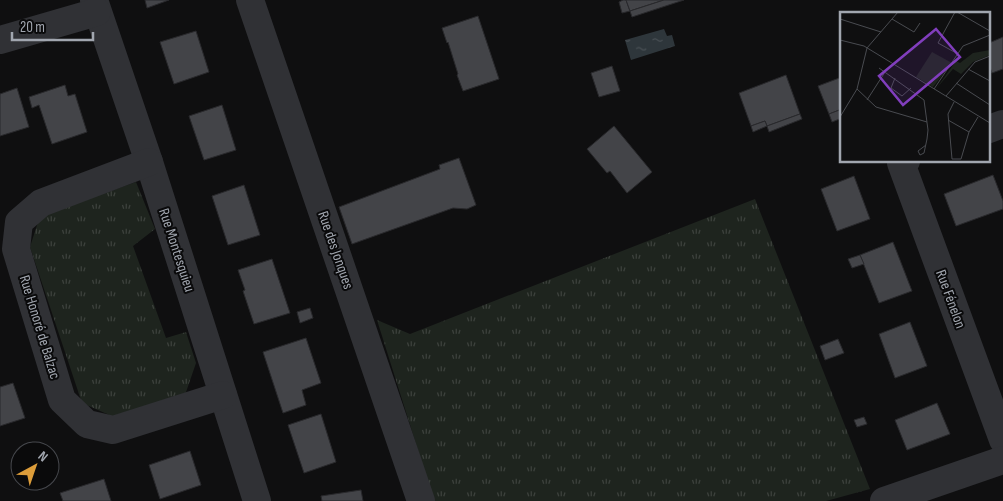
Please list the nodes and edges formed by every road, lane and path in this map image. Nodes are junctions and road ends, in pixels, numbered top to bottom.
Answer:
1 (250, 0) edge
2 (96, 6) edge
3 (0, 40) edge
4 (1003, 124) edge
5 (990, 129) edge
6 (149, 162) junction
7 (904, 162) edge
8 (223, 395) junction
9 (1003, 440) edge
10 (1003, 460) edge
11 (256, 501) edge
12 (421, 501) edge
13 (884, 501) edge

1 - 12 street, Rue des Jonques
2 - 3 street
2 - 6 street, Rue Montesquieu
4 - 5 street
6 - 8 street, Rue Montesquieu
6 - 8 street, Rue Honoré de Balzac
7 - 9 street, Rue Fénelon
8 - 11 street, Rue Montesquieu
10 - 13 street

